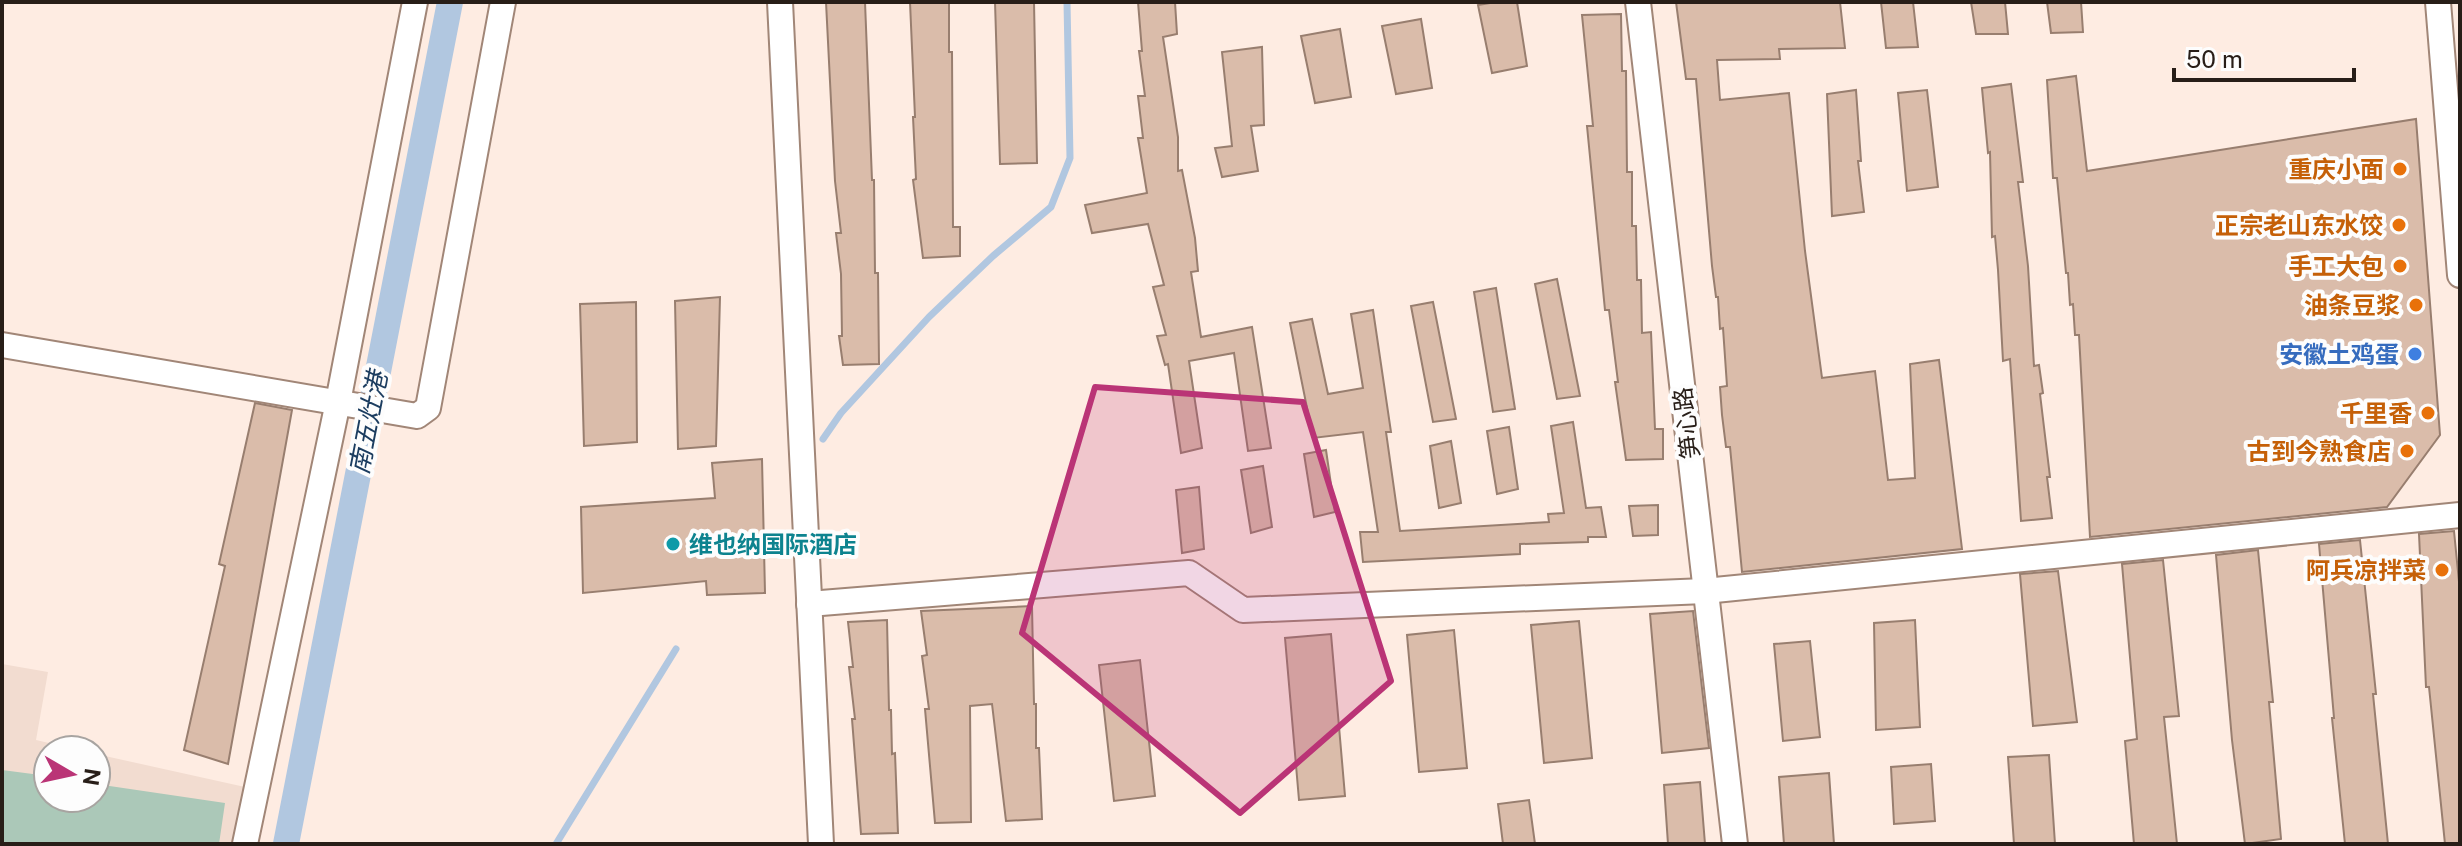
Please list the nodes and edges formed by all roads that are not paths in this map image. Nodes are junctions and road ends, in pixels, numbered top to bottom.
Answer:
1 (415, 2) edge
2 (503, 2) edge
3 (780, 2) edge
4 (1638, 2) edge
5 (2438, 2) edge
6 (2460, 275) edge
7 (2, 345) edge
8 (338, 402) junction
9 (2460, 515) edge
10 (1705, 591) junction
11 (809, 604) junction
12 (245, 844) edge
13 (821, 844) edge
14 (1735, 844) edge

1 - 8 street
2 - 8 street
3 - 11 street
4 - 10 street, 笋心路
5 - 6 street
7 - 8 street
8 - 12 street
9 - 10 street
10 - 11 street
10 - 14 street, 笋心路
11 - 13 street

